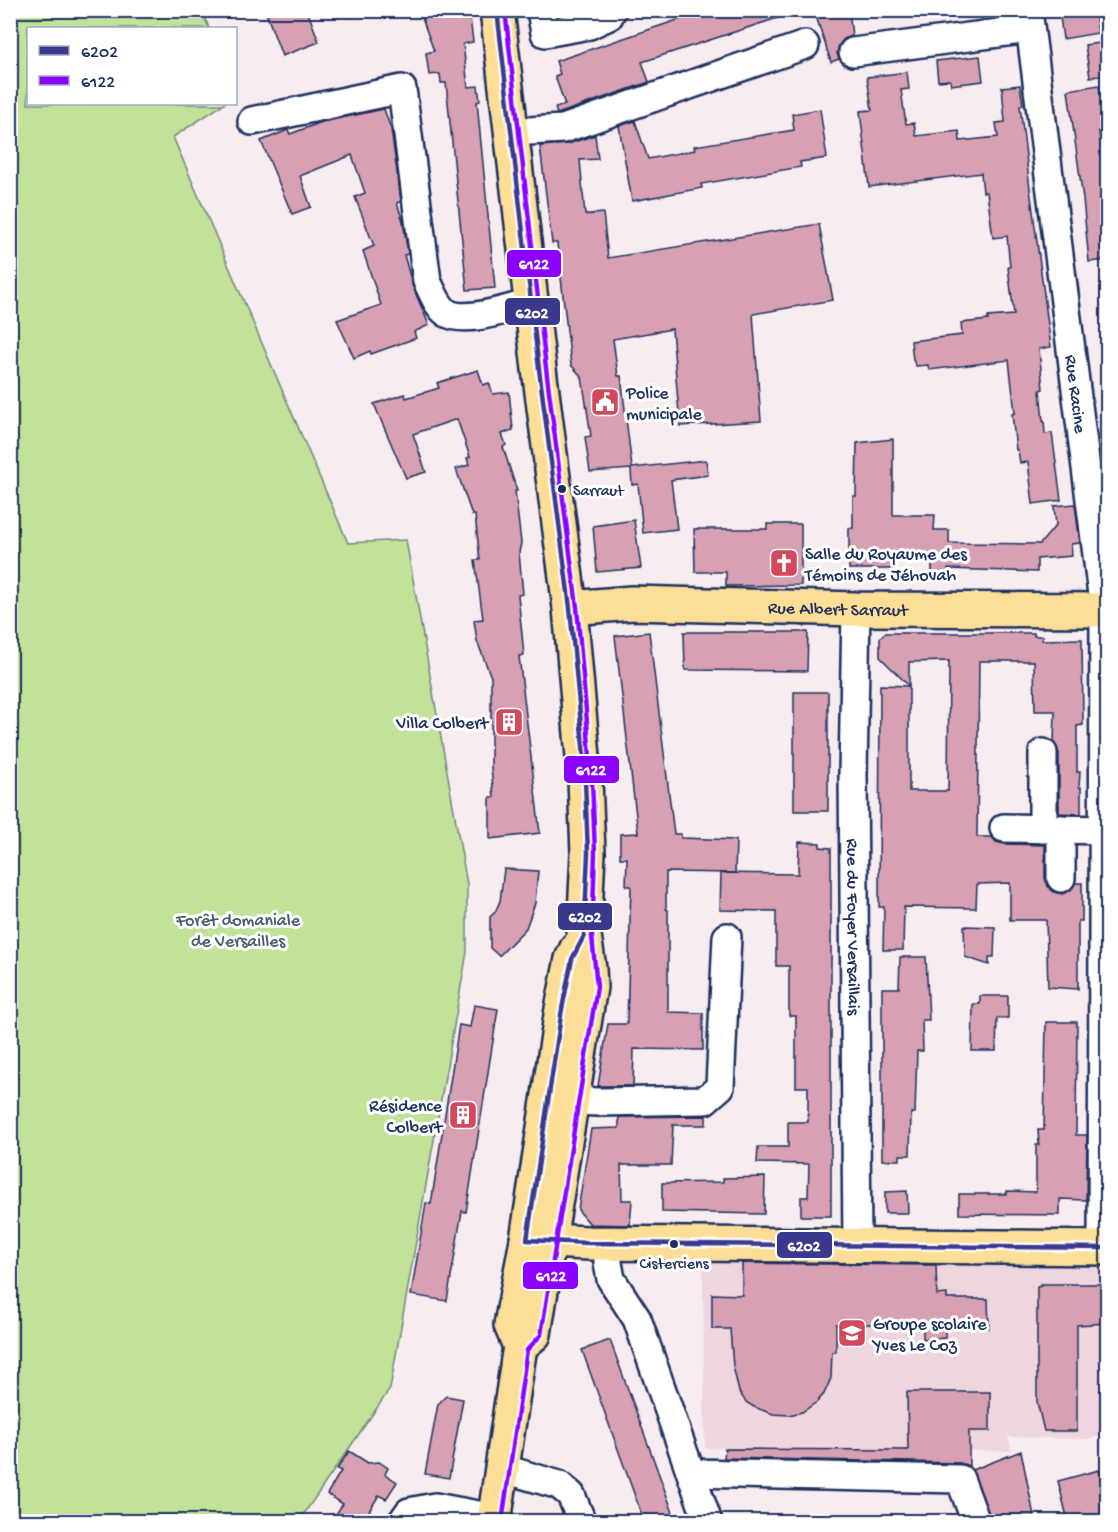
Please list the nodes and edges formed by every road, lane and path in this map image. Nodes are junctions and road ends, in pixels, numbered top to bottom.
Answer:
1 (497, 10) edge
2 (541, 10) edge
3 (612, 10) edge
4 (588, 18) edge
5 (1029, 20) edge
6 (805, 45) dead end
7 (853, 52) dead end
8 (252, 121) dead end
9 (511, 132) junction
10 (531, 303) junction
11 (570, 608) junction
12 (856, 609) junction
13 (1106, 610) edge
14 (1043, 753) dead end
15 (1004, 828) dead end
16 (1052, 829) junction
17 (1103, 830) junction
18 (1061, 878) dead end
19 (584, 936) junction
20 (727, 937) dead end
21 (572, 1101) junction
22 (539, 1241) junction
23 (608, 1243) junction
24 (857, 1245) junction
25 (1105, 1248) edge
26 (501, 1468) junction
27 (691, 1473) junction
28 (494, 1520) edge
29 (402, 1521) edge
30 (582, 1521) edge
31 (708, 1521) edge
32 (976, 1521) edge

1 - 9 main road
2 - 4 street
3 - 4 street
5 - 7 street
5 - 13 street, Rue Racine
6 - 9 street
8 - 10 street
9 - 10 main road
10 - 11 main road
11 - 12 main road, Rue Albert Sarraut
11 - 19 main road
12 - 13 main road, Rue Albert Sarraut
12 - 24 street, Rue du Foyer Versaillais
13 - 17 street, Rue Racine
14 - 16 street
15 - 16 street
16 - 17 street
16 - 18 street
17 - 25 street, Rue Racine
19 - 21 main road
19 - 22 main road
20 - 21 street
21 - 22 main road
22 - 23 main road
22 - 26 main road
23 - 24 main road
23 - 27 street
24 - 25 main road
26 - 28 main road
26 - 30 street
27 - 31 street
27 - 32 street
28 - 29 street

